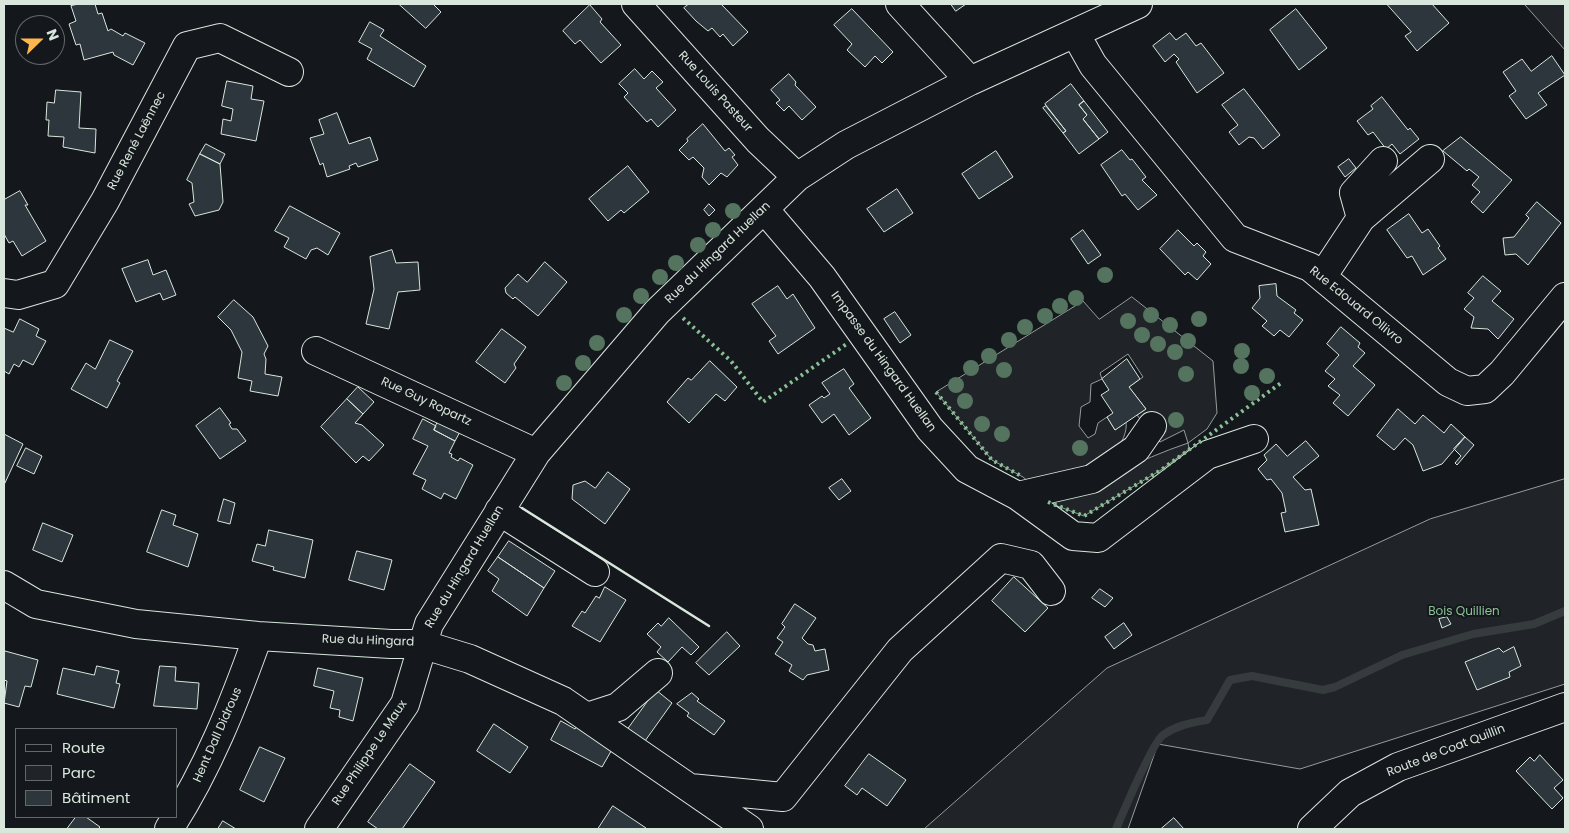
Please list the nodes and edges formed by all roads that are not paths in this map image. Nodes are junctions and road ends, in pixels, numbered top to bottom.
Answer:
1 (636, 4) edge
2 (900, 4) edge
3 (1138, 4) edge
4 (1075, 33) junction
5 (289, 72) dead end
6 (970, 80) junction
7 (1430, 159) dead end
8 (1383, 161) dead end
9 (797, 177) junction
10 (764, 209) junction
11 (1360, 218) junction
12 (1322, 277) junction
13 (4, 293) edge
14 (1565, 297) edge
15 (316, 351) dead end
16 (1152, 426) dead end
17 (1254, 439) dead end
18 (536, 453) junction
19 (1018, 496) junction
20 (499, 511) junction
21 (596, 572) dead end
22 (4, 585) edge
23 (1051, 591) dead end
24 (258, 636) junction
25 (421, 644) junction
26 (658, 673) dead end
27 (1565, 707) edge
28 (587, 717) junction
29 (689, 788) junction
30 (178, 815) edge
31 (176, 818) edge
32 (169, 829) edge
33 (318, 829) edge
34 (749, 829) edge
35 (1312, 829) edge

1 - 9 street, Rue Louis Pasteur
2 - 6 street
3 - 4 street, Rue du Hingard Huellan
4 - 6 street, Rue du Hingard Huellan
4 - 12 street, Rue Edouard Ollivro
5 - 13 street, Rue René Laënnec
6 - 9 street, Rue du Hingard Huellan
7 - 11 street
8 - 11 street
9 - 10 street, Rue du Hingard Huellan
10 - 18 street, Rue du Hingard Huellan
10 - 19 street, Impasse du Hingard Huellan
11 - 12 street
12 - 14 street, Rue Edouard Ollivro
15 - 18 street, Rue Guy Ropartz
16 - 19 street
17 - 19 street, Impasse du Hingard Huellan
18 - 20 street, Rue du Hingard Huellan
20 - 21 street
20 - 25 street, Rue du Hingard Huellan
22 - 24 street, Rue du Hingard
23 - 29 street
24 - 25 street, Rue du Hingard
24 - 30 street, Hent Dall Didrous
25 - 28 street, Rue du Hingard
25 - 33 street, Rue Philippe Le Maux
26 - 28 street
27 - 35 street, Route de Coat Quillin
28 - 29 street, Rue du Hingard
29 - 34 street, Rue du Hingard
31 - 32 street, Hent Dall Didrous

